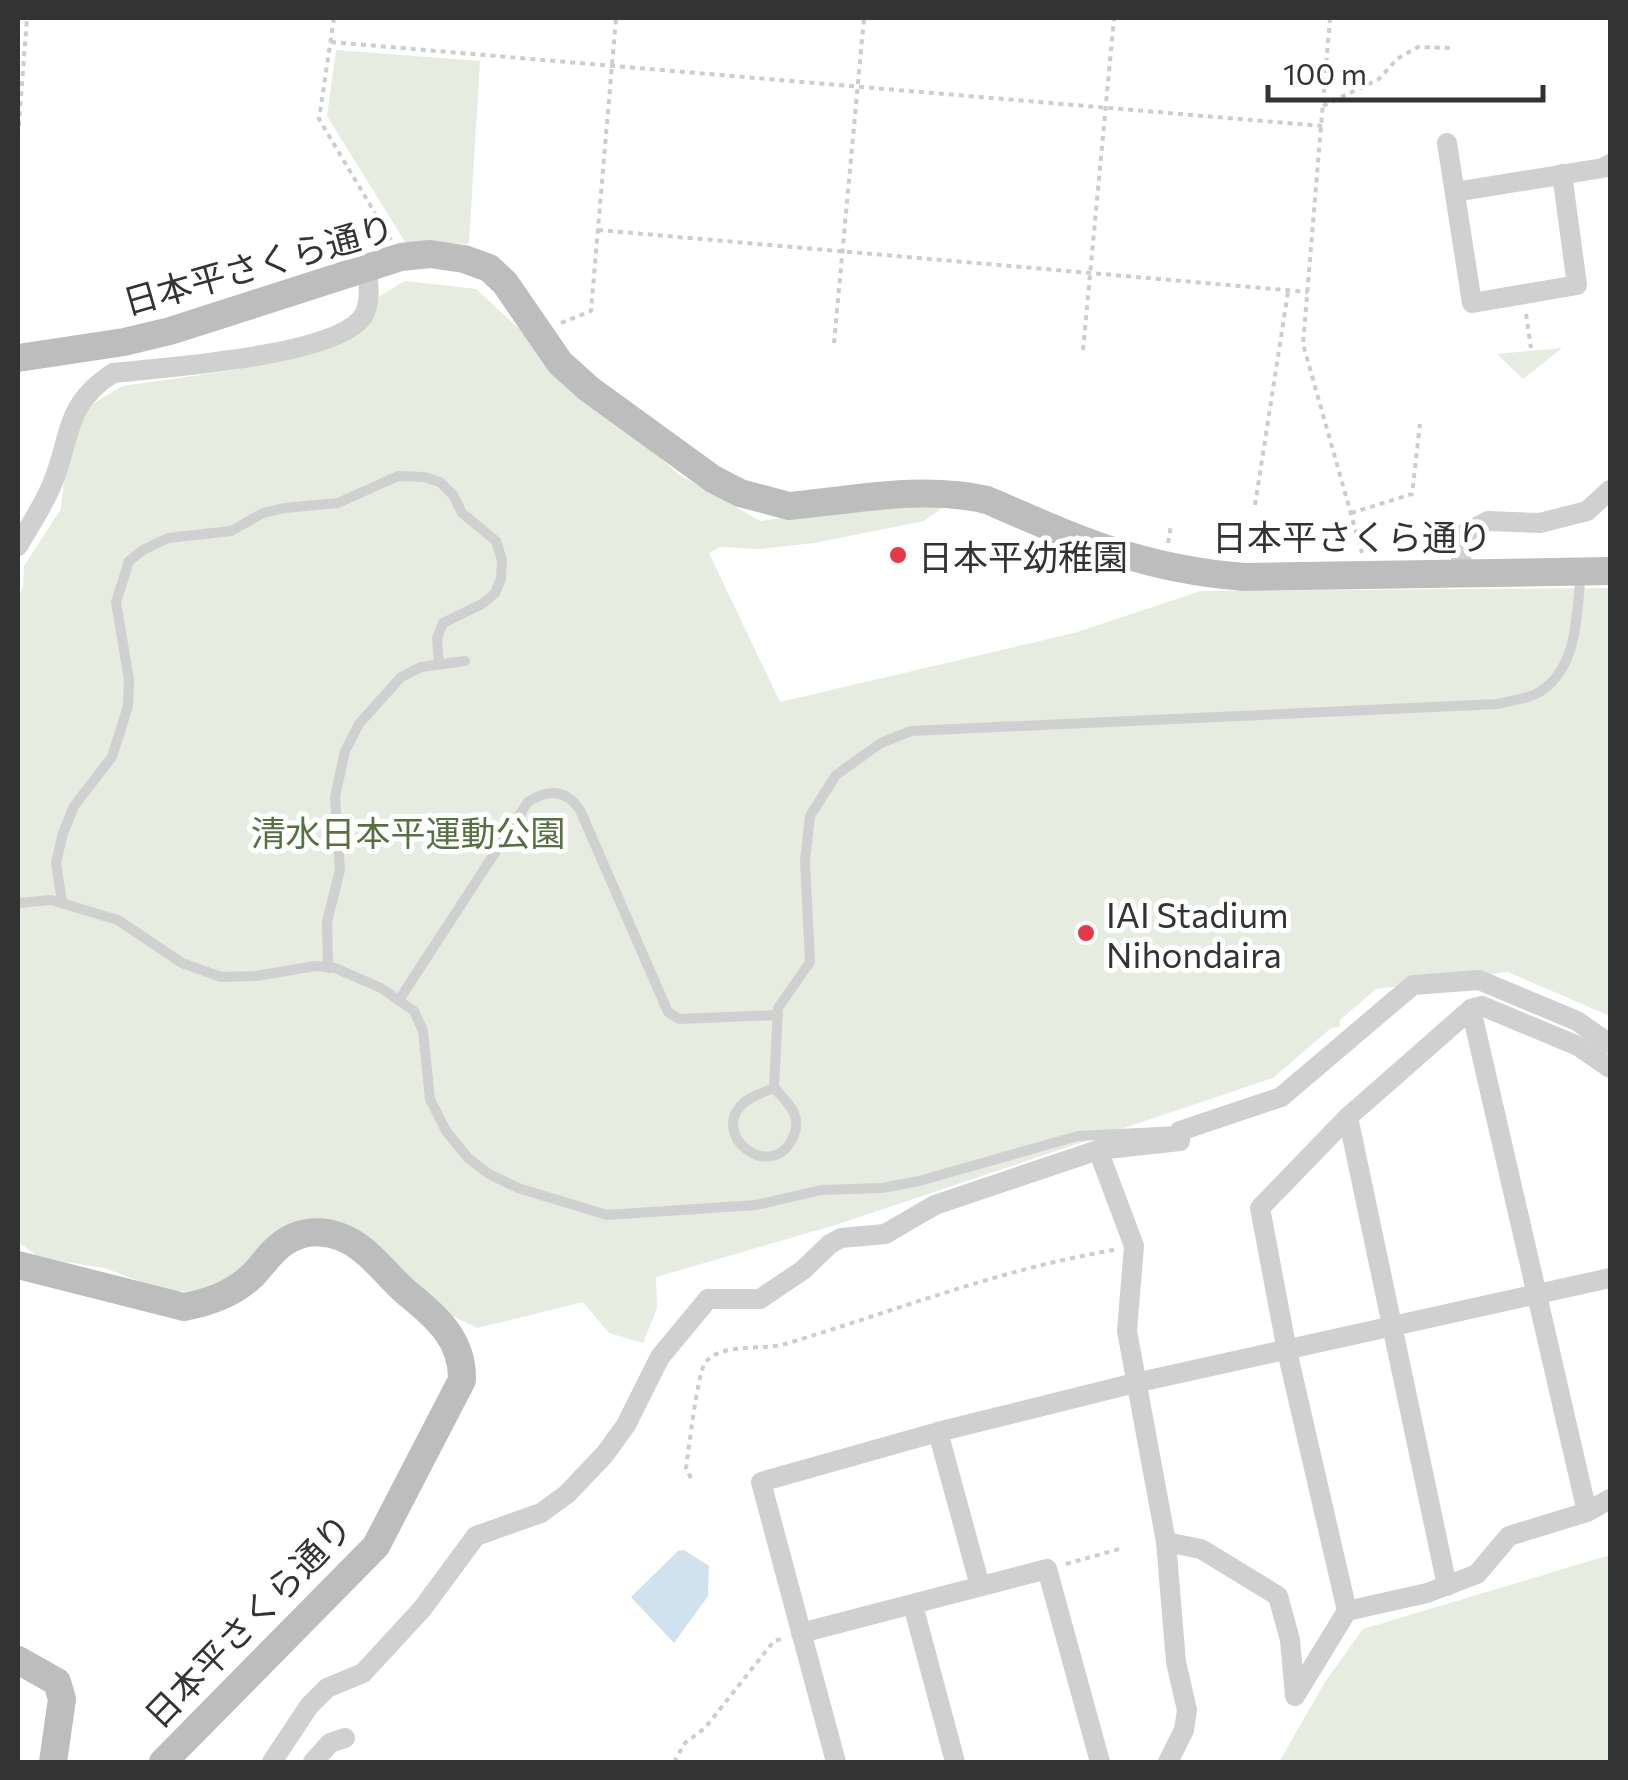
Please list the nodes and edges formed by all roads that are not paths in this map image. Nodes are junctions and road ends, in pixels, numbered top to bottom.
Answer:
1 (1447, 142) dead end
2 (1610, 164) edge
3 (1562, 174) junction
4 (1455, 192) junction
5 (366, 266) junction
6 (18, 358) edge
7 (1610, 490) edge
8 (18, 546) edge
9 (1610, 571) edge
10 (1581, 572) junction
11 (1462, 573) junction
12 (465, 661) dead end
13 (438, 665) junction
14 (62, 902) junction
15 (18, 903) edge
16 (328, 968) junction
17 (399, 1000) junction
18 (1470, 1009) junction
19 (778, 1015) junction
20 (1610, 1044) edge
21 (1610, 1068) edge
22 (774, 1088) junction
23 (1348, 1118) junction
24 (1180, 1131) junction
25 (1098, 1150) junction
26 (18, 1265) edge
27 (1610, 1278) edge
28 (1537, 1295) junction
29 (1390, 1328) junction
30 (1287, 1351) junction
31 (1134, 1384) junction
32 (938, 1432) junction
33 (1610, 1499) edge
34 (1587, 1512) junction
35 (1166, 1542) junction
36 (980, 1586) junction
37 (1447, 1586) junction
38 (913, 1605) junction
39 (1347, 1611) junction
40 (801, 1633) junction
41 (18, 1660) edge
42 (346, 1738) dead end
43 (53, 1762) edge
44 (163, 1762) edge
45 (272, 1762) edge
46 (313, 1762) edge
47 (836, 1762) edge
48 (955, 1762) edge
49 (1100, 1762) edge
50 (1168, 1762) edge

1 - 4 street
2 - 3 street
3 - 4 street
3 - 4 street
5 - 6 street, 日本平さくら通り
5 - 8 street
5 - 11 street, 日本平さくら通り
7 - 11 street
9 - 10 street, 日本平さくら通り
10 - 11 street, 日本平さくら通り
10 - 19 lane
12 - 13 lane
13 - 14 lane
13 - 16 lane
14 - 15 lane
14 - 16 lane
16 - 17 lane
17 - 19 lane
17 - 24 lane
18 - 21 street
18 - 23 street
18 - 28 street
19 - 22 lane
20 - 24 street
22 - 22 lane
23 - 29 street
23 - 30 street
24 - 25 street
25 - 31 street
25 - 45 street
26 - 44 street, 日本平さくら通り
27 - 28 street
28 - 29 street
28 - 34 street
29 - 30 street
29 - 37 street
30 - 31 street
30 - 39 street
31 - 32 street
31 - 35 street
32 - 36 street
32 - 40 street
33 - 34 street
34 - 37 street
35 - 39 street
35 - 50 street
36 - 38 street
36 - 49 street
37 - 39 street
38 - 40 street
38 - 48 street
40 - 47 street
41 - 43 street
42 - 46 street

